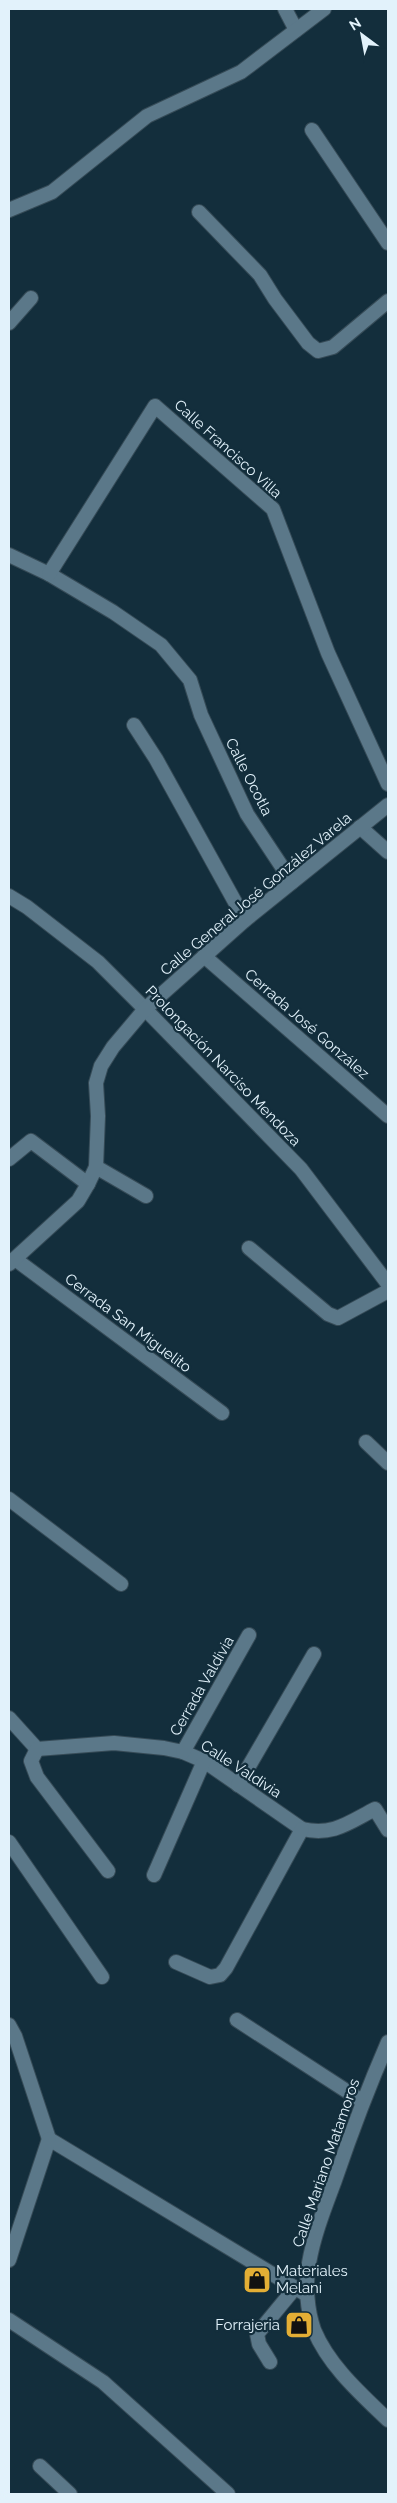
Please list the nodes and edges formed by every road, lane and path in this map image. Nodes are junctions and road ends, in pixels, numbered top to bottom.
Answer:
1 (285, 9) edge
2 (324, 9) edge
3 (296, 30) junction
4 (312, 130) dead end
5 (9, 210) edge
6 (199, 212) dead end
7 (388, 243) edge
8 (31, 298) dead end
9 (388, 301) edge
10 (9, 323) edge
11 (9, 554) edge
12 (49, 574) junction
13 (134, 725) dead end
14 (388, 784) edge
15 (388, 805) edge
16 (360, 827) junction
17 (388, 852) edge
18 (292, 882) junction
19 (9, 896) edge
20 (245, 920) junction
21 (204, 956) junction
22 (145, 1009) junction
23 (388, 1116) edge
24 (9, 1159) edge
25 (96, 1167) junction
26 (88, 1184) junction
27 (146, 1196) dead end
28 (249, 1248) dead end
29 (12, 1261) edge
30 (388, 1284) edge
31 (388, 1291) edge
32 (222, 1413) dead end
33 (366, 1442) dead end
34 (388, 1463) edge
35 (9, 1499) edge
36 (121, 1584) dead end
37 (250, 1635) dead end
38 (314, 1654) dead end
39 (9, 1718) edge
40 (37, 1749) junction
41 (183, 1752) junction
42 (204, 1761) junction
43 (238, 1785) junction
44 (302, 1829) junction
45 (388, 1830) edge
46 (9, 1842) edge
47 (108, 1871) dead end
48 (154, 1875) dead end
49 (176, 1962) dead end
50 (102, 1977) dead end
51 (237, 2020) dead end
52 (9, 2025) edge
53 (388, 2042) edge
54 (362, 2101) junction
55 (49, 2139) junction
56 (9, 2260) edge
57 (301, 2292) junction
58 (9, 2320) edge
59 (270, 2362) dead end
60 (388, 2420) edge
61 (40, 2466) dead end
62 (70, 2494) edge
63 (228, 2494) edge

1 - 3 street
2 - 3 street
3 - 5 street
4 - 7 street
6 - 9 street
8 - 10 street
11 - 12 street
12 - 14 street, Calle Francisco Villa
12 - 18 street, Calle Ocotla
13 - 20 street
15 - 16 street, Calle General José González Varela
16 - 17 street
16 - 18 street, Calle General José González Varela
18 - 20 street, Calle General José González Varela
19 - 22 street, Prolongación Narciso Mendoza
20 - 21 street, Calle General José González Varela
21 - 22 street, Calle General José González Varela
21 - 23 street, Cerrada José González
22 - 25 street, Calle General José González Varela
22 - 30 street, Prolongación Narciso Mendoza
24 - 26 street
25 - 26 street
25 - 27 street
26 - 29 street
28 - 31 street
29 - 32 street, Cerrada San Miguelito
33 - 34 street
35 - 36 street
37 - 41 street, Cerrada Valdivia
38 - 43 street
39 - 40 street
40 - 41 street, Calle Valdivia
40 - 47 street
41 - 42 street, Calle Valdivia
42 - 43 street, Calle Valdivia
42 - 48 street
43 - 44 street, Calle Valdivia
44 - 45 street, Calle Valdivia
44 - 49 street
46 - 50 street
51 - 54 street
52 - 55 street
53 - 54 street, Calle Mariano Matamoros
54 - 57 street, Calle Mariano Matamoros
55 - 56 street
55 - 57 street
57 - 59 street
57 - 60 street, Calle Mariano Matamoros
58 - 63 street
61 - 62 street

